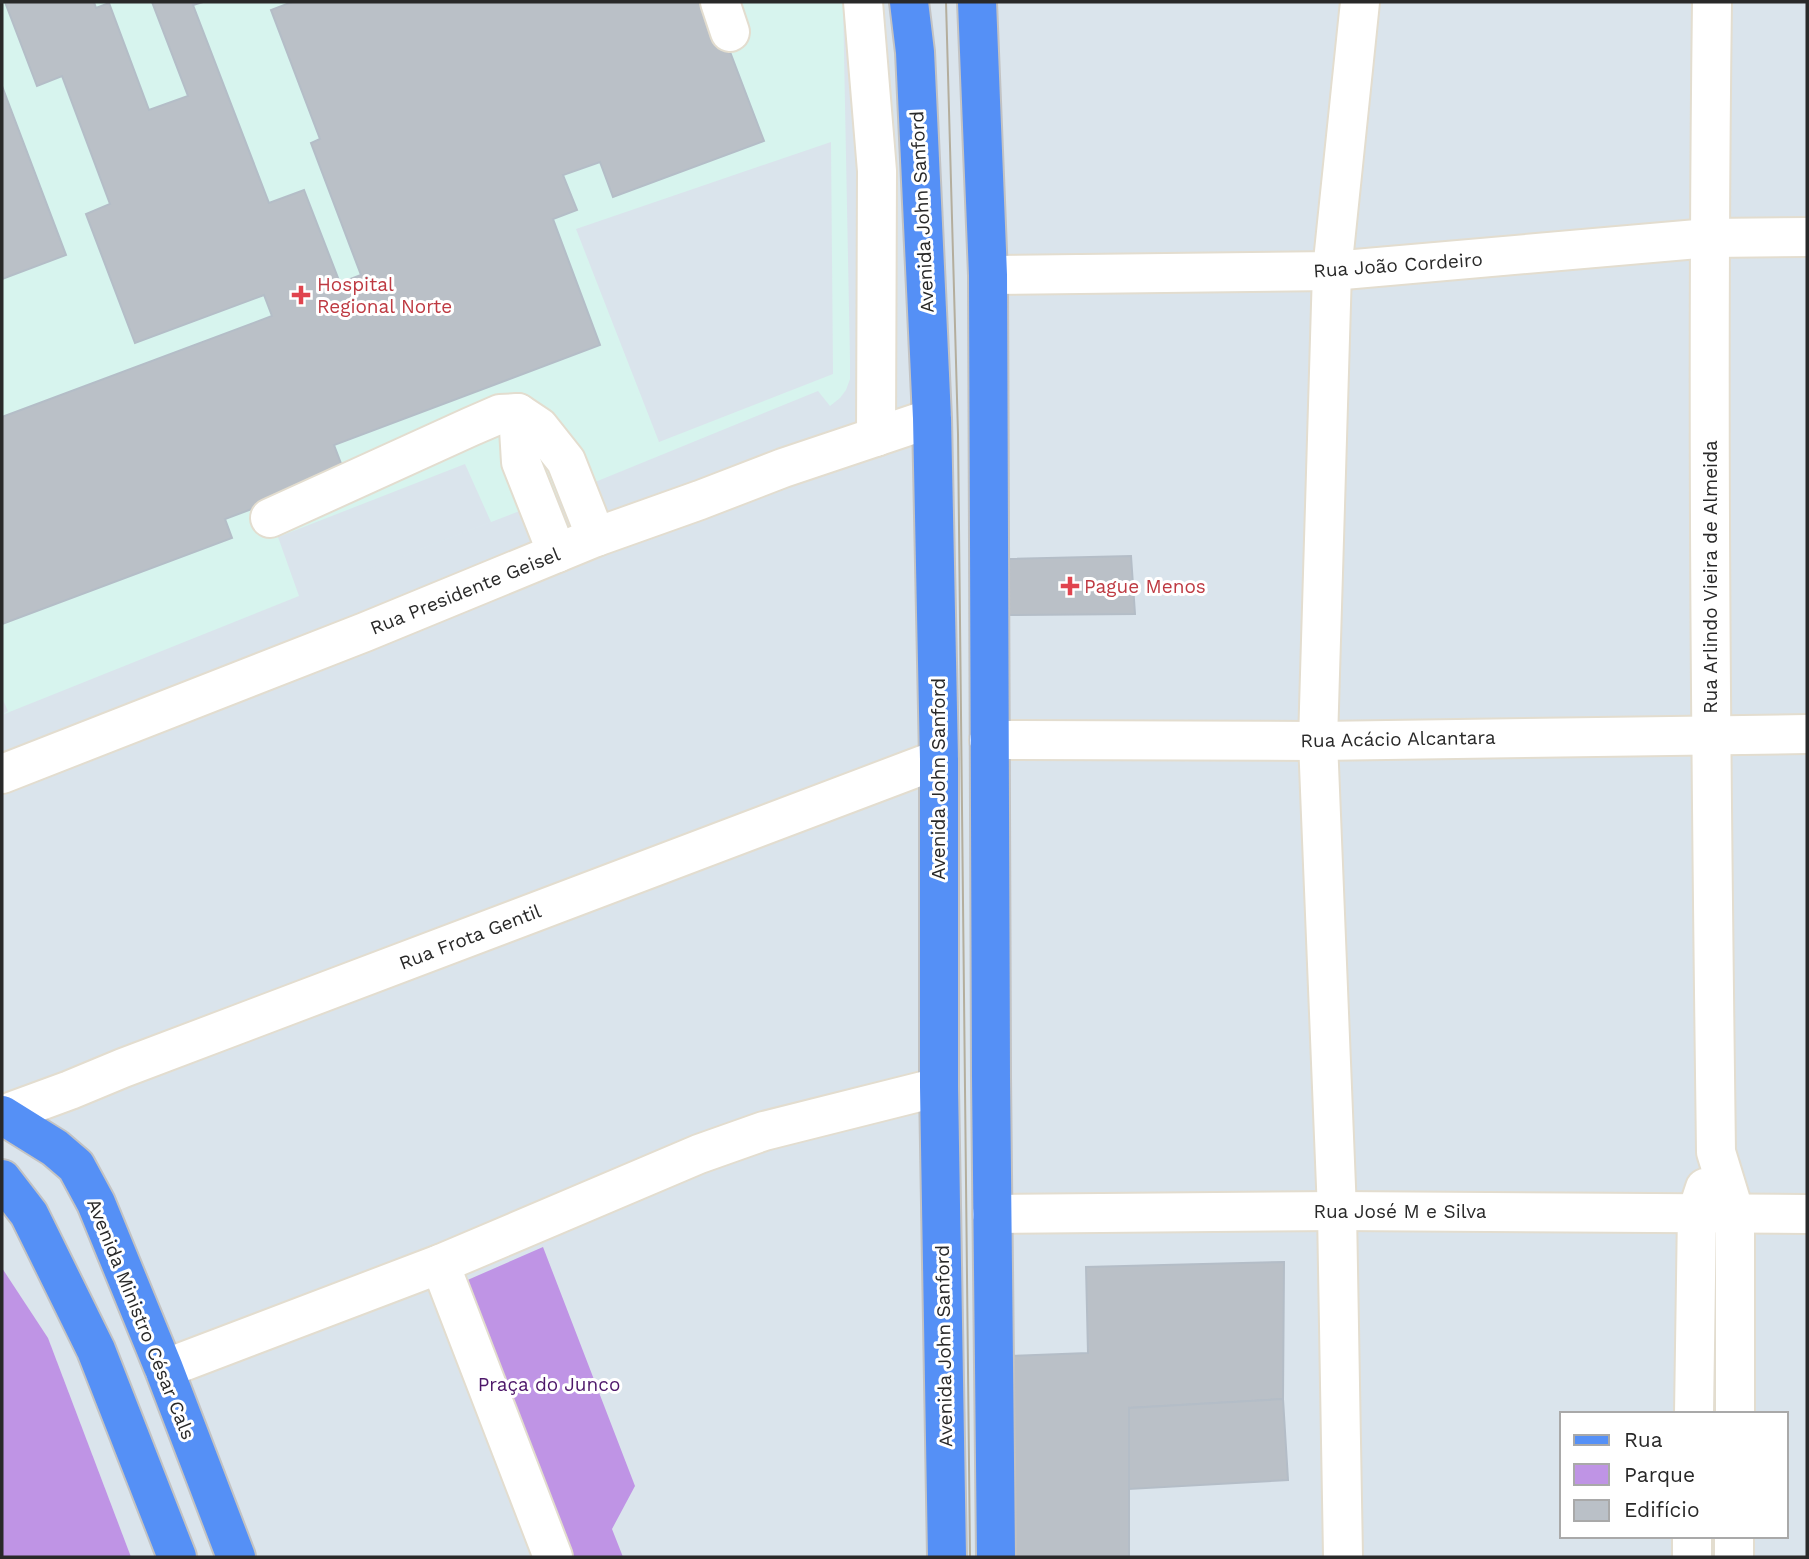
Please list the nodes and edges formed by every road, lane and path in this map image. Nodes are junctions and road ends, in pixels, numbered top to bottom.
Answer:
1 (863, 2) edge
2 (909, 2) edge
3 (977, 2) edge
4 (1360, 2) edge
5 (1712, 2) edge
6 (1807, 237) edge
7 (1709, 238) junction
8 (1332, 271) junction
9 (988, 275) junction
10 (518, 413) junction
11 (932, 418) junction
12 (876, 437) junction
13 (270, 517) dead end
14 (596, 537) junction
15 (557, 553) junction
16 (1807, 734) edge
17 (1711, 735) junction
18 (989, 740) junction
19 (1318, 741) junction
20 (939, 760) junction
21 (2, 774) edge
22 (939, 1087) junction
23 (2, 1115) edge
24 (1716, 1152) junction
25 (2, 1180) edge
26 (1337, 1211) junction
27 (1698, 1212) junction
28 (992, 1214) junction
29 (1735, 1214) junction
30 (1807, 1214) edge
31 (440, 1264) junction
32 (164, 1369) junction
33 (1694, 1412) edge
34 (1735, 1412) edge
35 (1692, 1538) edge
36 (1734, 1538) edge
37 (177, 1557) edge
38 (236, 1557) edge
39 (553, 1557) edge
40 (947, 1557) edge
41 (996, 1557) edge
42 (1343, 1557) edge
43 (1692, 1557) edge
44 (1734, 1557) edge

1 - 12 street
2 - 11 main road, Avenida John Sanford
3 - 9 main road
4 - 8 street
5 - 7 street, Rua Arlindo Vieira de Almeida
6 - 7 street, Rua João Cordeiro
7 - 8 street, Rua João Cordeiro
7 - 17 street, Rua Arlindo Vieira de Almeida
8 - 9 street, Rua João Cordeiro
8 - 19 street
9 - 18 main road
10 - 13 street
10 - 14 street
10 - 15 street
11 - 12 street, Rua Presidente Geisel
11 - 20 main road, Avenida John Sanford
12 - 14 street, Rua Presidente Geisel
14 - 15 street, Rua Presidente Geisel
15 - 21 street, Rua Presidente Geisel
16 - 17 street, Rua Acácio Alcantara
17 - 19 street, Rua Acácio Alcantara
17 - 24 street, Rua Arlindo Vieira de Almeida
18 - 19 street, Rua Acácio Alcantara
18 - 28 main road
19 - 26 street
20 - 22 main road, Avenida John Sanford
20 - 23 street, Rua Frota Gentil
22 - 31 street
22 - 40 main road, Avenida John Sanford
23 - 32 main road, Avenida Ministro César Cals
24 - 27 street, Rua Arlindo Vieira de Almeida
24 - 29 street, Rua Arlindo Vieira de Almeida
25 - 37 main road
26 - 27 street, Rua José M e Silva
26 - 28 street, Rua José M e Silva
26 - 42 street
27 - 29 street, Rua José M e Silva
27 - 33 street, Rua Arlindo Vieira de Almeida
28 - 41 main road
29 - 30 street, Rua José M e Silva
29 - 34 street, Rua Arlindo Vieira de Almeida
31 - 32 street
31 - 39 street
32 - 38 main road, Avenida Ministro César Cals
35 - 43 street
36 - 44 street

